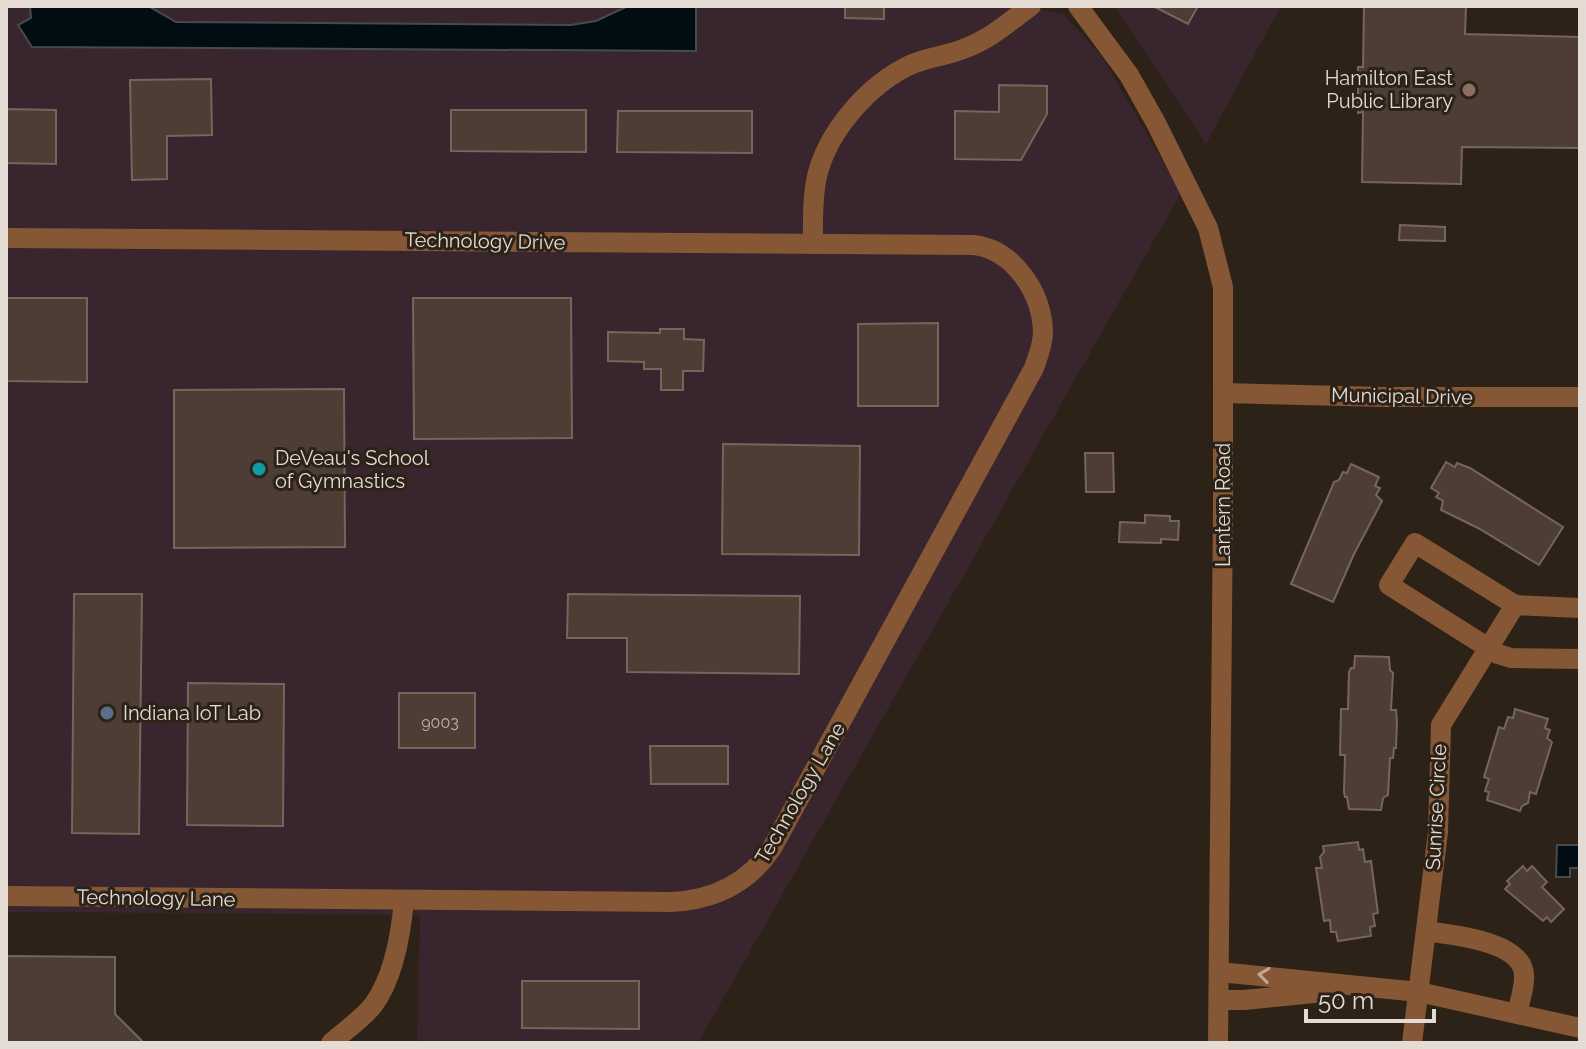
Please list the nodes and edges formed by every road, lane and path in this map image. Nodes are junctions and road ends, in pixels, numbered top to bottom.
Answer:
1 (1031, 6) edge
2 (1078, 6) edge
3 (6, 238) edge
4 (813, 244) junction
5 (963, 245) joint
6 (1223, 393) junction
7 (1580, 397) edge
8 (1515, 605) junction
9 (1580, 608) edge
10 (1488, 648) junction
11 (1580, 659) edge
12 (6, 896) edge
13 (404, 900) junction
14 (1426, 931) junction
15 (1219, 972) junction
16 (1364, 988) junction
17 (1419, 992) junction
18 (1219, 1000) junction
19 (1517, 1013) junction
20 (1580, 1028) edge
21 (331, 1043) edge
22 (1218, 1043) edge
23 (1412, 1043) edge

1 - 4 street
2 - 6 street, Lantern Road
3 - 4 street, Technology Drive
4 - 5 street, Technology Drive
5 - 13 street, Technology Lane
6 - 7 street, Municipal Drive
6 - 15 street, Lantern Road
8 - 9 street
8 - 10 street, Sunrise Circle
8 - 10 street
10 - 11 street
10 - 14 street, Sunrise Circle
12 - 13 street, Technology Lane
13 - 21 street
14 - 17 street, Sunrise Circle
14 - 19 street
16 -> 15 street
15 - 18 street, Lantern Road
16 - 17 street
16 - 18 street
17 - 19 street
17 - 23 street, Sunrise Circle
18 - 22 street, Lantern Road
19 - 20 street

